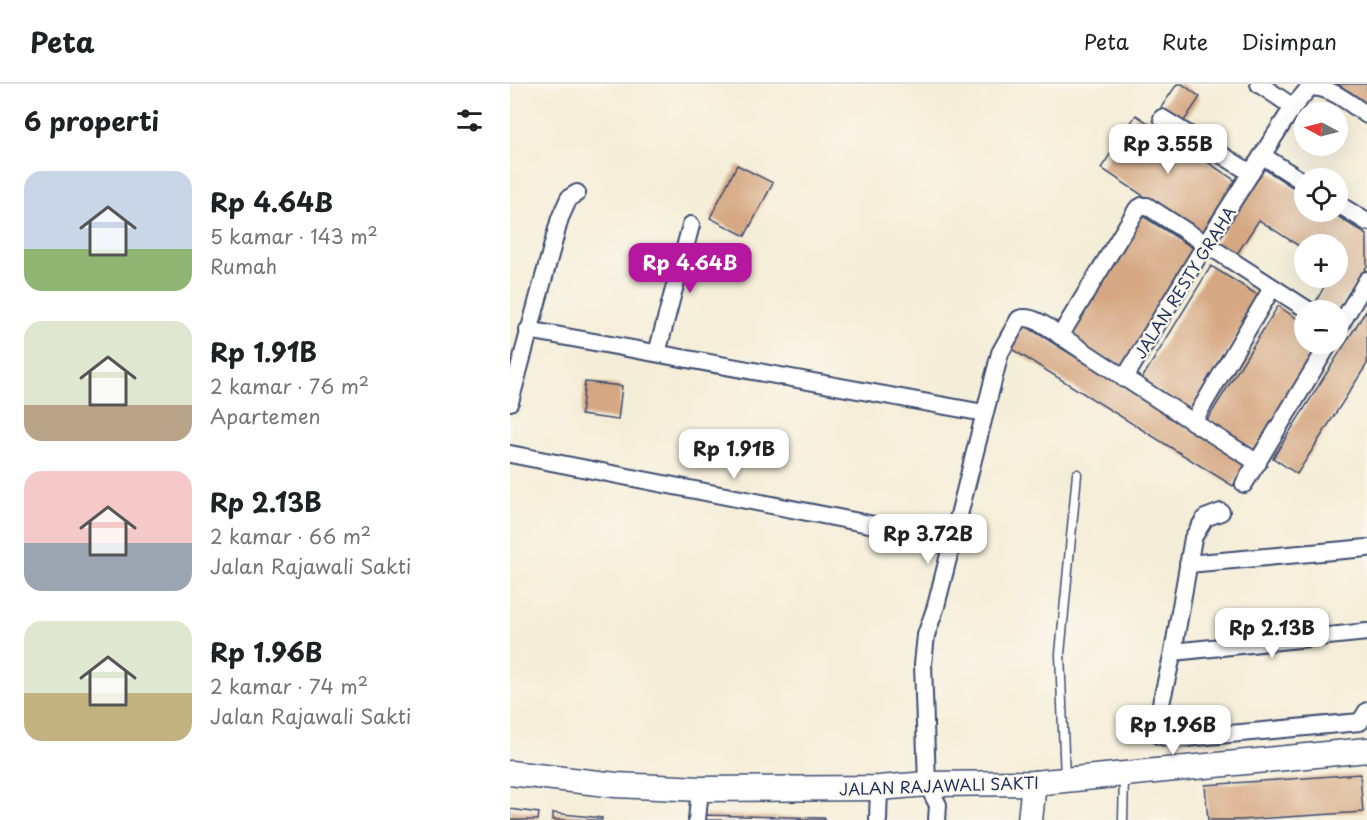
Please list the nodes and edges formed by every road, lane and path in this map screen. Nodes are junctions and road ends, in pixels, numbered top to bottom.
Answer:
1 (1259, 84) edge
2 (1293, 107) junction
3 (1367, 115) edge
4 (1162, 118) dead end
5 (1263, 156) junction
6 (1251, 173) junction
7 (1294, 176) edge
8 (577, 193) dead end
9 (1348, 210) edge
10 (1367, 222) edge
11 (691, 225) dead end
12 (1205, 245) junction
13 (1367, 280) edge
14 (1272, 288) junction
15 (1294, 301) edge
16 (1348, 312) edge
17 (528, 330) junction
18 (1060, 336) junction
19 (657, 353) junction
20 (1323, 354) edge
21 (1124, 379) junction
22 (510, 402) edge
23 (984, 413) junction
24 (1193, 422) junction
25 (510, 454) edge
26 (1258, 463) junction
27 (1077, 474) dead end
28 (1244, 484) dead end
29 (1221, 512) dead end
30 (951, 540) junction
31 (1367, 548) edge
32 (1188, 564) junction
33 (1367, 632) edge
34 (1173, 652) junction
35 (1367, 711) edge
36 (1276, 729) junction
37 (1367, 750) edge
38 (1280, 759) junction
39 (510, 773) edge
40 (1124, 774) junction
41 (1065, 779) junction
42 (1034, 783) junction
43 (927, 784) junction
44 (879, 788) junction
45 (700, 789) junction
46 (697, 820) edge
47 (878, 820) edge
48 (937, 820) edge
49 (1030, 820) edge
50 (1123, 820) edge

1 - 2 street
2 - 3 street, JALAN RESTY GRAHA
2 - 5 street, JALAN RESTY GRAHA
4 - 6 street
5 - 6 street, JALAN RESTY GRAHA
5 - 7 street
6 - 12 street, JALAN RESTY GRAHA
8 - 17 street
9 - 10 street
11 - 19 street
12 - 14 street
12 - 18 street
12 - 21 street, JALAN RESTY GRAHA
13 - 16 street
14 - 15 street
14 - 24 street
17 - 19 street
17 - 22 street
18 - 21 street
18 - 23 street
19 - 23 street
20 - 26 street
21 - 24 street
23 - 30 street
24 - 26 street
25 - 30 street
26 - 28 street
27 - 41 lane
29 - 32 street
30 - 43 street
31 - 32 street
32 - 34 street
33 - 34 street
34 - 36 street
35 - 36 street
36 - 38 street
37 - 38 main road, JALAN RAJAWALI SAKTI
38 - 40 main road, JALAN RAJAWALI SAKTI
39 - 45 main road, JALAN RAJAWALI SAKTI
40 - 41 main road, JALAN RAJAWALI SAKTI
40 - 50 lane
41 - 42 main road, JALAN RAJAWALI SAKTI
42 - 43 main road, JALAN RAJAWALI SAKTI
42 - 49 main road
43 - 44 main road, JALAN RAJAWALI SAKTI
43 - 48 street
44 - 45 main road, JALAN RAJAWALI SAKTI
44 - 47 street
45 - 46 street

